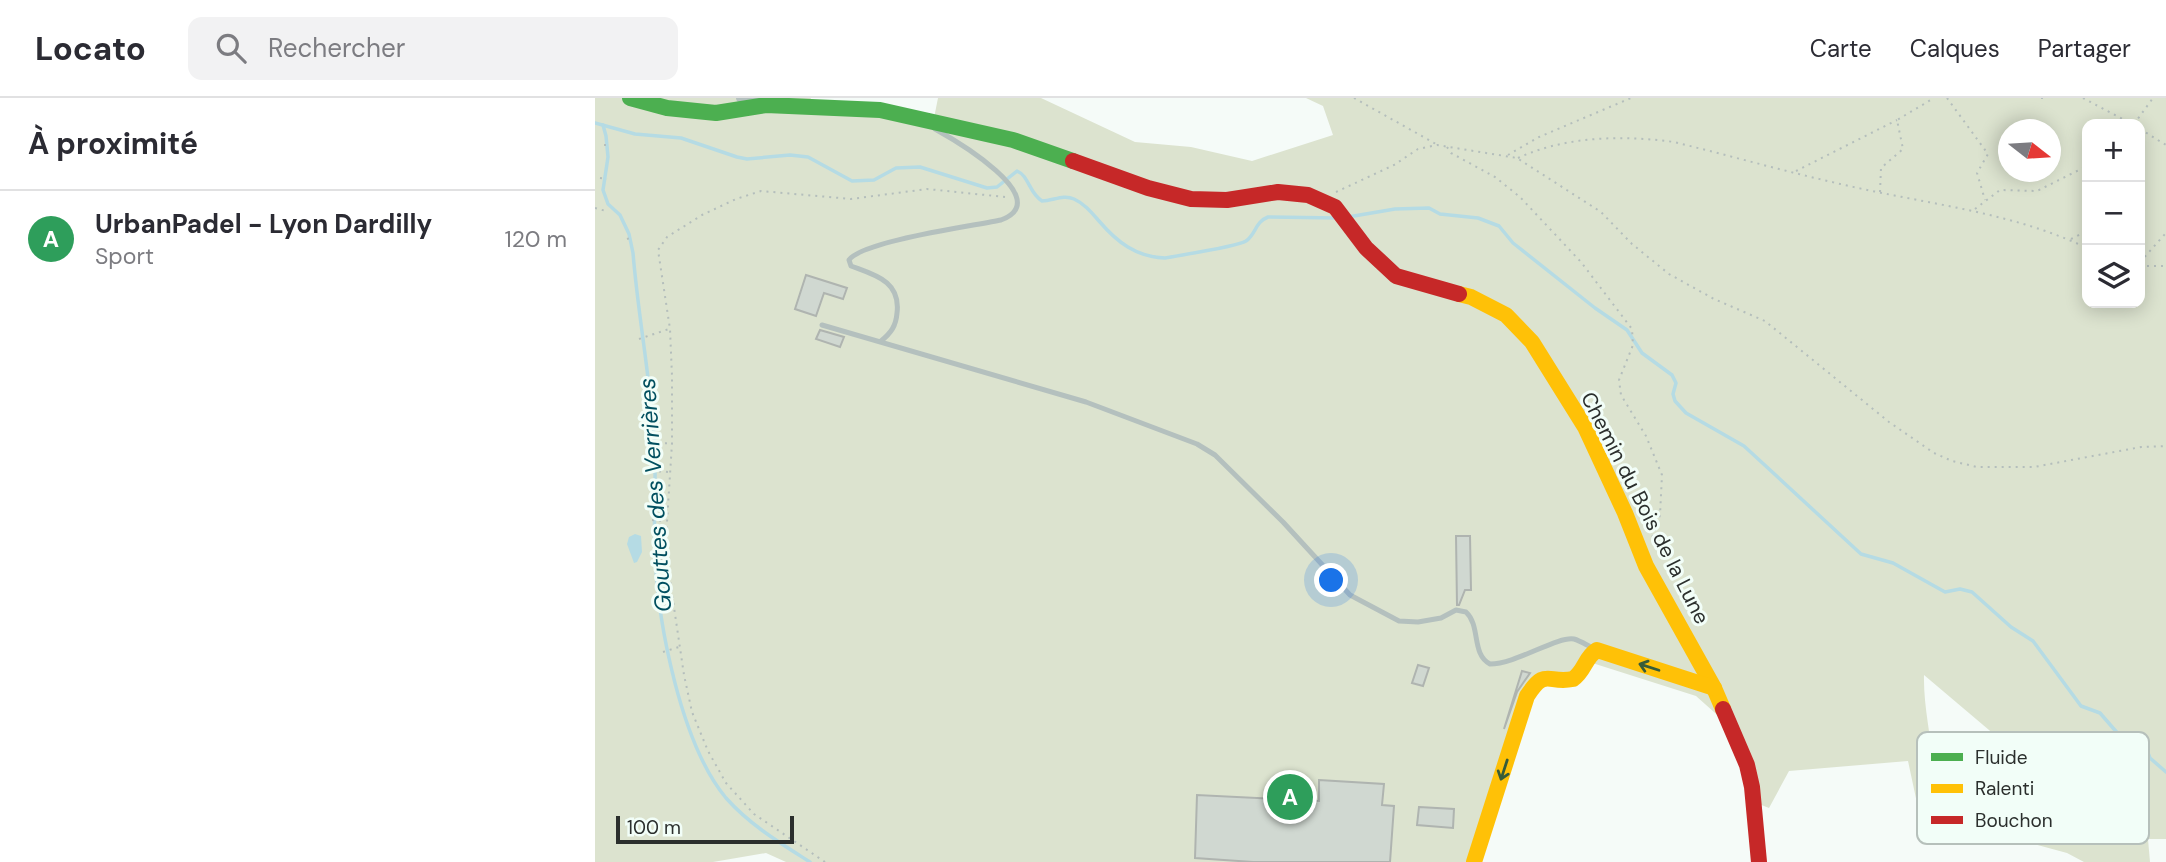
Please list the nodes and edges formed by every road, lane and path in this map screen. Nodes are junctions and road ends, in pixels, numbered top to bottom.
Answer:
1 (630, 98) edge
2 (741, 98) edge
3 (1354, 98) edge
4 (1631, 98) edge
5 (1934, 98) edge
6 (1947, 98) edge
7 (2042, 98) edge
8 (2048, 98) edge
9 (2083, 98) edge
10 (2153, 98) edge
11 (766, 105) junction
12 (916, 119) junction
13 (2123, 119) edge
14 (2137, 119) edge
15 (1898, 120) junction
16 (2145, 132) edge
17 (604, 145) dead end
18 (611, 145) dead end
19 (1437, 145) junction
20 (2166, 145) edge
21 (1446, 146) junction
22 (1507, 156) junction
23 (1517, 158) junction
24 (2082, 168) edge
25 (1795, 172) junction
26 (600, 178) dead end
27 (607, 179) dead end
28 (1880, 193) junction
29 (1016, 198) junction
30 (1986, 201) junction
31 (1327, 202) junction
32 (595, 208) edge
33 (1974, 209) junction
34 (606, 211) dead end
35 (2166, 233) edge
36 (2082, 234) edge
37 (633, 237) dead end
38 (627, 239) dead end
39 (2070, 239) junction
40 (2082, 245) edge
41 (2145, 258) edge
42 (2145, 264) edge
43 (2166, 266) edge
44 (823, 325) dead end
45 (670, 329) junction
46 (639, 339) dead end
47 (881, 341) junction
48 (672, 443) junction
49 (651, 444) dead end
50 (2166, 446) edge
51 (652, 471) dead end
52 (670, 472) junction
53 (652, 520) dead end
54 (667, 522) junction
55 (1640, 552) junction
56 (667, 560) junction
57 (653, 561) dead end
58 (674, 602) junction
59 (657, 607) dead end
60 (680, 646) junction
61 (1597, 650) junction
62 (663, 652) dead end
63 (1714, 688) junction
64 (825, 862) edge
65 (1474, 862) edge
66 (1759, 862) edge

1 - 11 street
2 - 11 street
3 - 19 path
4 - 22 path
5 - 15 path
6 - 30 path
7 - 8 path
9 - 13 path
10 - 14 path
11 - 12 street
12 - 29 lane
12 - 31 street
15 - 25 path
15 - 28 path
16 - 20 path
17 - 18 path
19 - 21 path
19 - 31 path
21 - 22 path
21 - 55 path
22 - 23 path
23 - 25 path
23 - 50 path
24 - 30 path
25 - 28 path
26 - 27 path
28 - 33 path
29 - 45 path
29 - 47 lane
30 - 33 path
31 - 55 street, Chemin du Bois de la Lune
32 - 34 path
33 - 39 path
35 - 41 path
36 - 39 path
37 - 38 path
39 - 40 path
42 - 43 path
44 - 47 lane
45 - 46 path
45 - 48 path
47 - 61 lane
48 - 49 path
48 - 52 path
51 - 52 path
52 - 54 path
53 - 54 path
54 - 56 path
55 - 63 street, Chemin du Bois de la Lune
56 - 57 path
56 - 58 path
58 - 59 path
58 - 60 path
60 - 62 path
60 - 64 path
63 -> 61 street
61 -> 65 street
63 - 66 street, Chemin du Bois de la Lune

